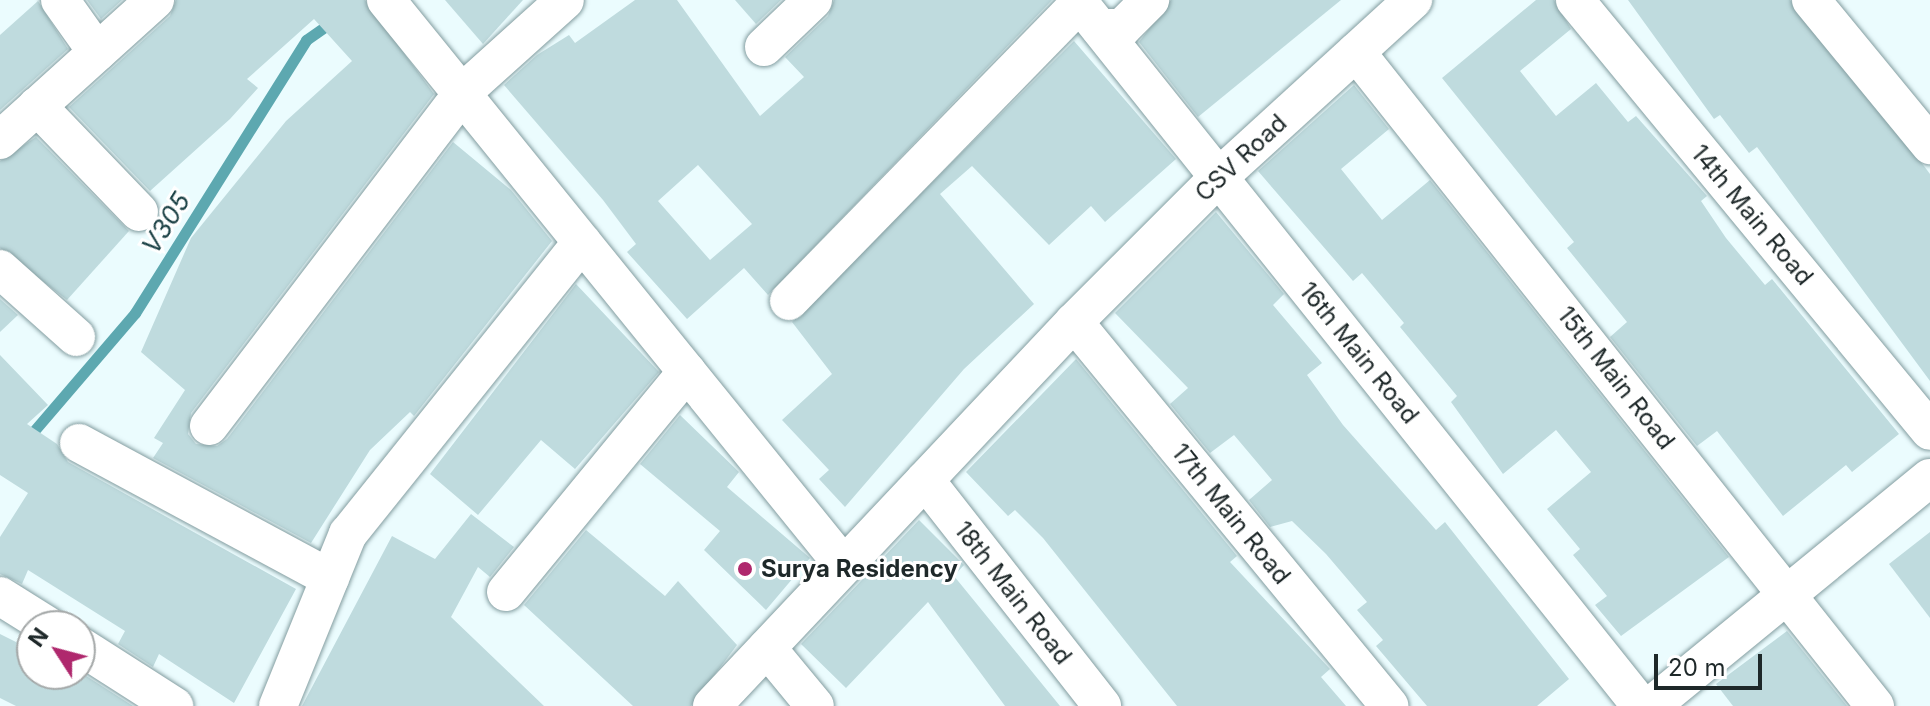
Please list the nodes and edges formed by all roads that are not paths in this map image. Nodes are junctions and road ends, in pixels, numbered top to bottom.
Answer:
1 (60, 0) edge
2 (155, 0) edge
3 (565, 0) edge
4 (813, 0) edge
5 (1150, 0) edge
6 (1413, 0) edge
7 (1575, 0) edge
8 (1811, 0) edge
9 (388, 2) edge
10 (1086, 10) edge
11 (764, 47) dead end
12 (97, 52) junction
13 (1356, 52) junction
14 (463, 92) junction
15 (37, 106) junction
16 (0, 140) edge
17 (1930, 145) edge
18 (1219, 177) junction
19 (139, 212) dead end
20 (582, 242) junction
21 (0, 269) edge
22 (789, 301) dead end
23 (1074, 322) junction
24 (76, 337) dead end
25 (687, 372) junction
26 (209, 426) dead end
27 (1930, 431) edge
28 (79, 443) dead end
29 (1930, 478) edge
30 (925, 480) junction
31 (844, 566) junction
32 (330, 578) junction
33 (506, 592) dead end
34 (1787, 594) junction
35 (0, 596) edge
36 (22, 610) edge
37 (767, 648) junction
38 (96, 656) edge
39 (174, 706) edge
40 (278, 706) edge
41 (712, 706) edge
42 (815, 706) edge
43 (1102, 706) edge
44 (1389, 706) edge
45 (1641, 706) edge
46 (1651, 706) edge
47 (1875, 706) edge

1 - 12 street
2 - 12 street
3 - 14 street
4 - 11 street
5 - 10 street
6 - 13 street, CSV Road
7 - 27 street, 14th Main Road
8 - 17 street
9 - 14 street
10 - 18 street, 16th Main Road
10 - 22 street
12 - 15 street
13 - 18 street, CSV Road
13 - 34 street, 15th Main Road
14 - 20 street
14 - 26 street
15 - 16 street
15 - 19 street
18 - 23 street, CSV Road
18 - 45 street, 16th Main Road
20 - 25 street
20 - 32 street
21 - 24 street
23 - 30 street, CSV Road
23 - 44 street, 17th Main Road
25 - 31 street
25 - 33 street
28 - 32 street
29 - 34 street
30 - 31 street, CSV Road
30 - 43 street, 18th Main Road
31 - 37 street, CSV Road
32 - 40 street
34 - 46 street
34 - 47 street, 15th Main Road
35 - 36 street
37 - 41 street, CSV Road
37 - 42 street
38 - 39 street

